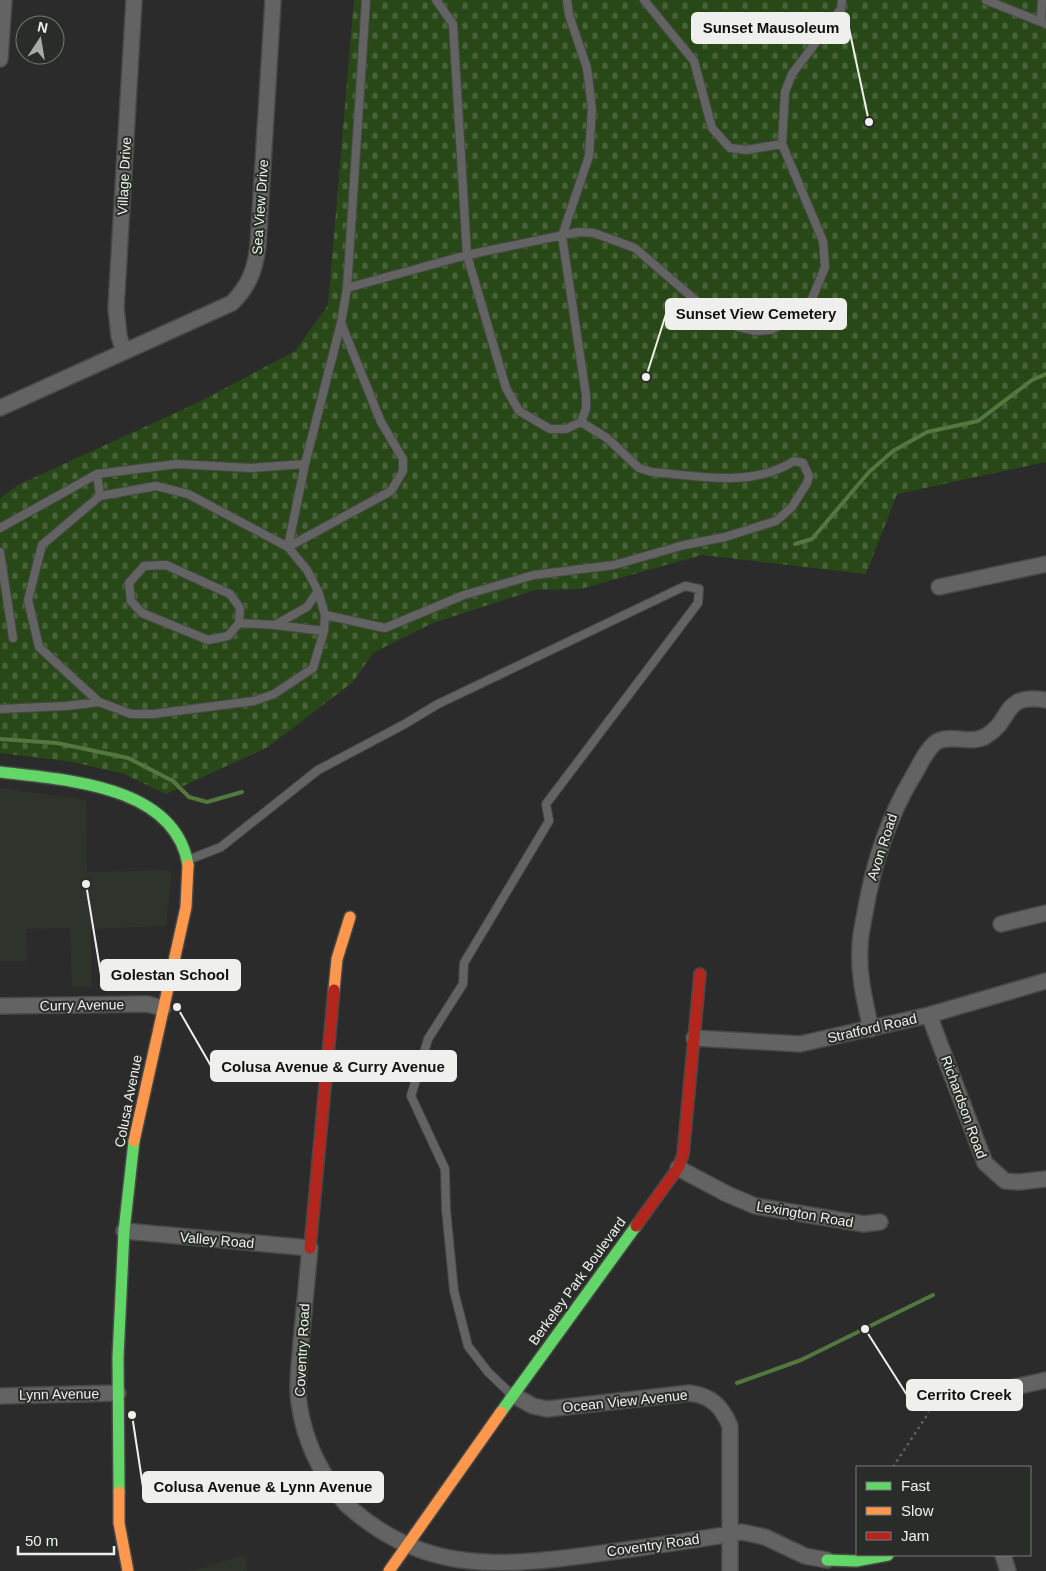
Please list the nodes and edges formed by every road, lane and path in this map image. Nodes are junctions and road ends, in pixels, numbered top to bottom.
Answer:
1 (4, 0) edge
2 (134, 0) edge
3 (272, 0) edge
4 (366, 0) edge
5 (436, 0) edge
6 (567, 0) edge
7 (644, 0) edge
8 (842, 0) edge
9 (986, 0) edge
10 (1042, 0) edge
11 (1044, 23) edge
12 (0, 59) edge
13 (782, 144) junction
14 (562, 236) junction
15 (467, 255) junction
16 (347, 288) junction
17 (341, 323) junction
18 (124, 352) junction
19 (0, 408) edge
20 (581, 422) junction
21 (305, 464) junction
22 (98, 474) junction
23 (100, 496) junction
24 (0, 528) edge
25 (288, 547) junction
26 (0, 552) edge
27 (1046, 564) edge
28 (939, 587) dead end
29 (318, 592) junction
30 (325, 615) junction
31 (239, 623) junction
32 (276, 625) junction
33 (324, 630) junction
34 (13, 638) dead end
35 (1046, 700) edge
36 (99, 702) junction
37 (0, 709) edge
38 (0, 772) edge
39 (187, 860) junction
40 (1046, 912) edge
41 (350, 917) dead end
42 (1002, 924) dead end
43 (700, 974) dead end
44 (1046, 981) edge
45 (0, 1006) edge
46 (163, 1008) junction
47 (930, 1014) junction
48 (871, 1029) junction
49 (694, 1038) junction
50 (678, 1168) junction
51 (1046, 1178) edge
52 (880, 1222) dead end
53 (124, 1231) junction
54 (310, 1248) junction
55 (1046, 1380) edge
56 (914, 1392) dead end
57 (118, 1393) junction
58 (513, 1395) junction
59 (0, 1396) edge
60 (936, 1402) junction
61 (894, 1466) edge
62 (729, 1534) junction
63 (403, 1551) junction
64 (885, 1556) edge
65 (1003, 1556) edge
66 (827, 1560) joint
67 (856, 1566) edge
68 (128, 1571) edge
69 (389, 1571) edge
70 (730, 1571) edge
71 (1008, 1571) edge

1 - 12 street
2 - 18 street, Village Drive
3 - 18 street, Sea View Drive
4 - 16 lane
5 - 15 lane
6 - 14 lane
7 - 13 lane
8 - 13 lane
9 - 11 lane
10 - 11 lane
13 - 14 lane
14 - 15 lane
14 - 20 lane
15 - 16 lane
15 - 20 lane
16 - 17 lane
17 - 21 lane
17 - 25 lane
18 - 19 street, Sea View Drive
20 - 30 lane
21 - 22 lane
21 - 25 lane
22 - 23 lane
22 - 24 lane
23 - 25 lane
23 - 36 lane
25 - 29 lane
26 - 34 lane
27 - 28 street
29 - 30 lane
29 - 32 lane
30 - 33 lane
31 - 31 lane
31 - 32 lane
32 - 33 lane
33 - 36 lane
35 - 48 street, Avon Road
36 - 37 lane
38 - 39 street, Colusa Avenue
39 - 46 street, Colusa Avenue
39 - 58 lane
40 - 42 street
41 - 54 street, Coventry Road
43 - 49 street, Berkeley Park Boulevard
44 - 47 street, Stratford Road
45 - 46 street, Curry Avenue
46 - 53 street, Colusa Avenue
47 - 48 street, Stratford Road
47 - 51 street, Richardson Road
48 - 49 street, Stratford Road
49 - 50 street, Berkeley Park Boulevard
50 - 52 street, Lexington Road
50 - 58 street, Berkeley Park Boulevard
53 - 54 street, Valley Road
53 - 57 street, Colusa Avenue
54 - 63 street, Coventry Road
55 - 60 street
56 - 60 street
57 - 59 street, Lynn Avenue
57 - 68 street, Colusa Avenue
58 - 62 street, Ocean View Avenue
58 - 63 street, Berkeley Park Boulevard
60 - 61 path
62 - 63 street, Coventry Road
62 - 66 street, Coventry Road
62 - 70 street, Ocean View Avenue
63 - 69 street, Berkeley Park Boulevard
64 - 67 street, Coventry Road
65 - 71 street
66 - 67 street, Coventry Road

